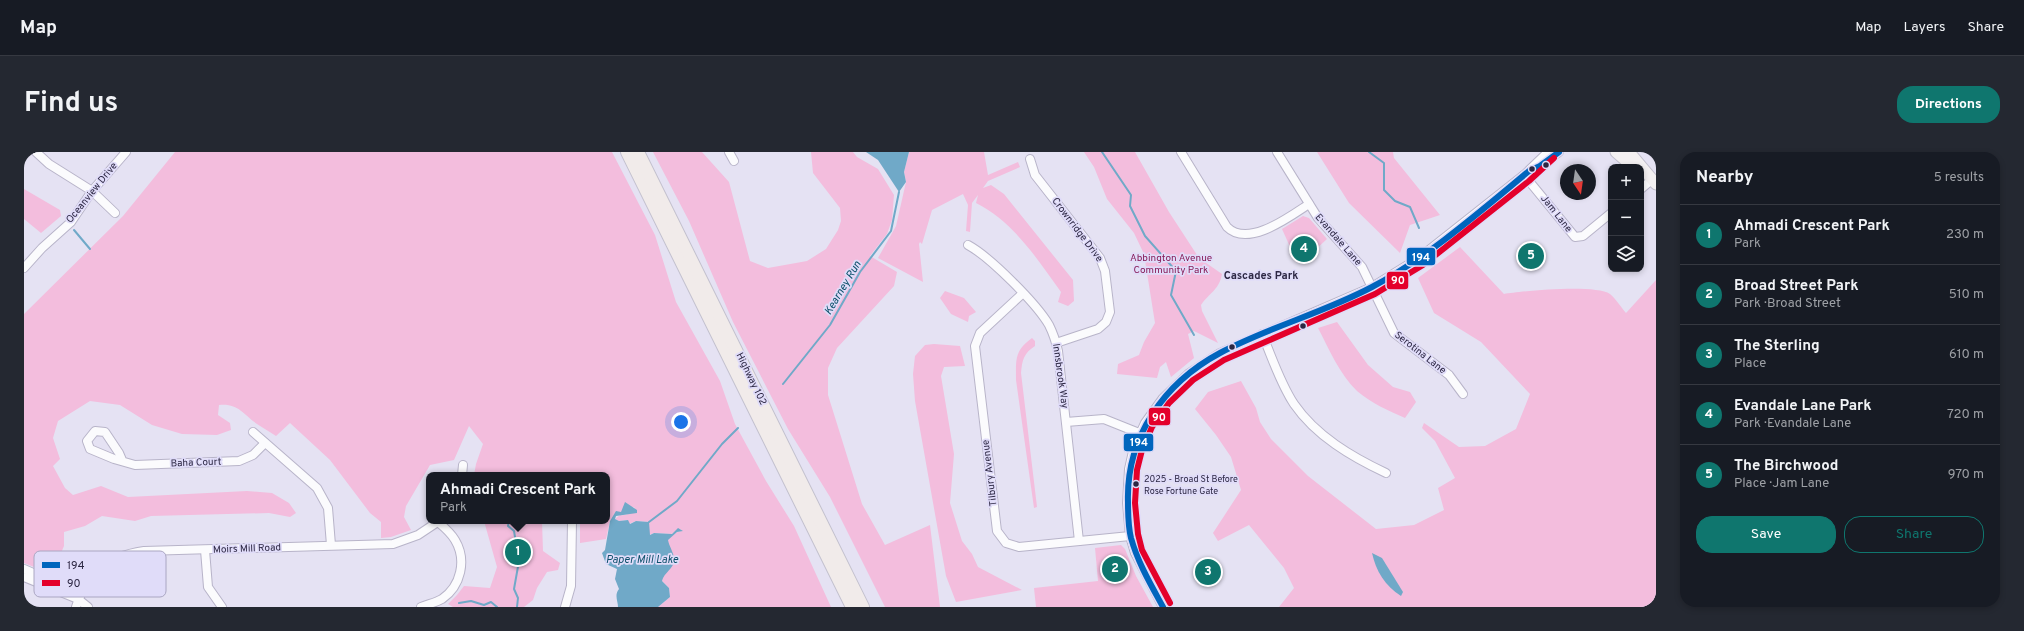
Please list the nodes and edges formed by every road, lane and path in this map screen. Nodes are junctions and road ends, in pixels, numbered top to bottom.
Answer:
1 (36, 152) edge
2 (126, 152) edge
3 (627, 152) edge
4 (638, 152) edge
5 (729, 152) edge
6 (1181, 152) edge
7 (1277, 152) edge
8 (1548, 152) edge
9 (1559, 152) edge
10 (1616, 152) edge
11 (1629, 152) edge
12 (1030, 159) dead end
13 (734, 161) dead end
14 (1630, 164) edge
15 (1526, 173) junction
16 (1647, 183) edge
17 (92, 191) junction
18 (1656, 193) edge
19 (1309, 204) junction
20 (115, 212) dead end
21 (1608, 216) edge
22 (968, 245) dead end
23 (25, 263) edge
24 (1372, 287) junction
25 (1022, 294) junction
26 (1262, 334) junction
27 (1056, 343) junction
28 (1463, 394) dead end
29 (1066, 422) junction
30 (253, 432) dead end
31 (1139, 433) junction
32 (265, 443) junction
33 (122, 460) dead end
34 (463, 465) dead end
35 (462, 472) edge
36 (1386, 473) dead end
37 (434, 524) edge
38 (442, 524) edge
39 (572, 524) edge
40 (1130, 536) junction
41 (1079, 541) junction
42 (331, 545) junction
43 (205, 550) junction
44 (144, 551) edge
45 (77, 603) edge
46 (88, 607) edge
47 (222, 607) edge
48 (421, 607) edge
49 (565, 607) edge
50 (852, 607) edge
51 (863, 607) edge
52 (1163, 607) edge

1 - 17 street
2 - 17 street, Oceanview Drive
3 - 50 highway, Highway 102
4 - 51 highway, Highway 102
5 - 13 street
6 - 19 street
7 - 19 street, Evandale Lane
8 - 15 street
9 - 15 street
10 - 14 main road
11 - 16 main road
12 - 27 street, Crownridge Drive
15 - 21 street, Jam Lane
15 - 24 street
16 - 18 main road
17 - 20 street
17 - 23 street, Oceanview Drive
19 - 24 street, Evandale Lane
22 - 25 street, Innsbrook Way
24 - 26 street
24 - 28 street, Serotina Lane
25 - 27 street, Innsbrook Way
25 - 41 street, Tilbury Avenue
26 - 31 street
26 - 36 street
27 - 29 street, Innsbrook Way
29 - 31 street
29 - 41 street, Innsbrook Way
30 - 32 street
31 - 40 street
32 - 33 street, Baha Court
32 - 42 street
34 - 35 street
37 - 42 street, Moirs Mill Road
38 - 48 street
39 - 49 street
40 - 41 street, Tilbury Avenue
40 - 52 street
42 - 43 street, Moirs Mill Road
43 - 44 street, Moirs Mill Road
43 - 47 street
45 - 46 street

